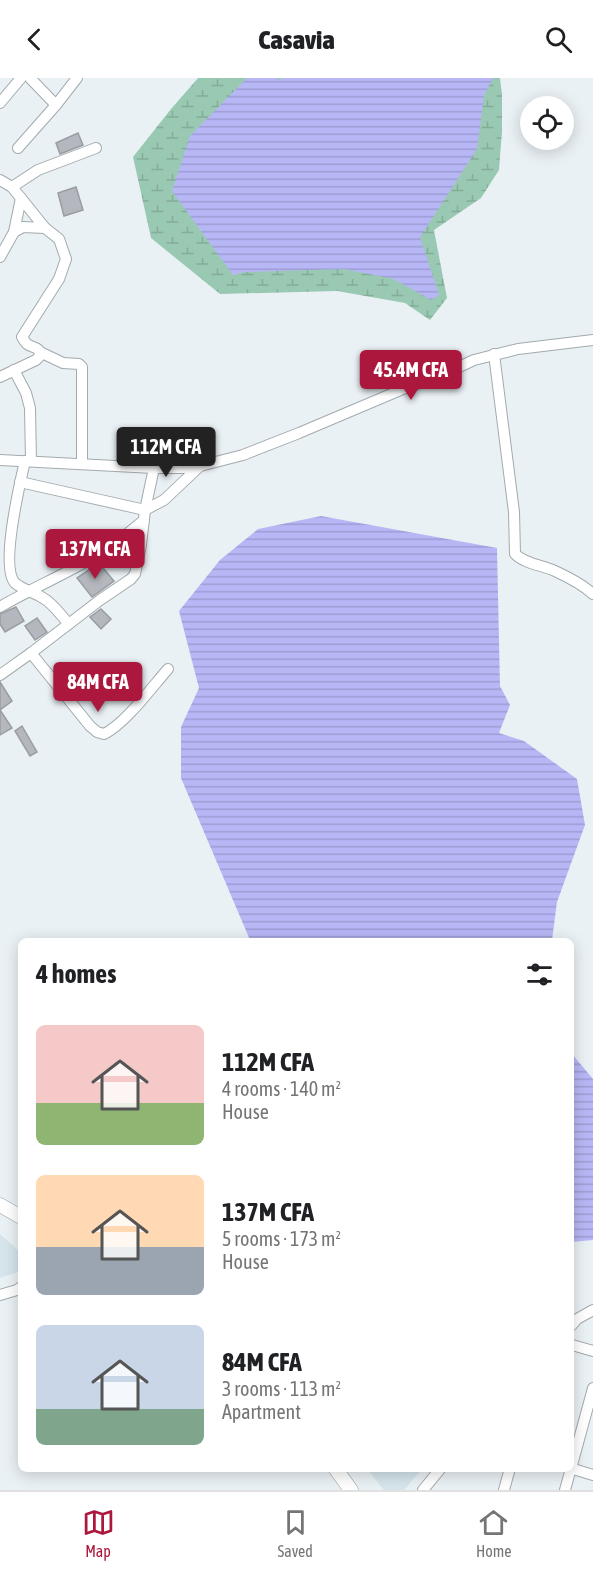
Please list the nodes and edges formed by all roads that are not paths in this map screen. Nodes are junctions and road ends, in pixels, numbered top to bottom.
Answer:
1 (21, 78) edge
2 (30, 78) edge
3 (76, 78) edge
4 (0, 103) edge
5 (56, 105) junction
6 (18, 148) dead end
7 (96, 148) dead end
8 (0, 180) edge
9 (12, 187) junction
10 (21, 198) junction
11 (45, 228) junction
12 (14, 232) junction
13 (0, 257) edge
14 (593, 340) edge
15 (40, 352) junction
16 (494, 354) junction
17 (14, 370) junction
18 (0, 378) edge
19 (0, 460) edge
20 (28, 461) junction
21 (82, 464) junction
22 (200, 466) junction
23 (154, 468) junction
24 (20, 482) junction
25 (145, 515) junction
26 (6, 519) edge
27 (28, 591) junction
28 (593, 594) edge
29 (0, 606) edge
30 (69, 624) junction
31 (31, 653) junction
32 (168, 669) dead end
33 (0, 675) edge
34 (0, 1205) edge
35 (18, 1215) edge
36 (18, 1289) edge
37 (0, 1295) edge
38 (593, 1310) edge
39 (574, 1323) edge
40 (574, 1346) edge
41 (593, 1351) edge
42 (593, 1388) edge
43 (590, 1410) edge
44 (574, 1458) edge
45 (574, 1468) edge
46 (338, 1472) edge
47 (438, 1472) edge
48 (509, 1472) edge
49 (570, 1472) edge
50 (593, 1475) edge
51 (351, 1490) edge
52 (423, 1490) edge
53 (504, 1490) edge
54 (565, 1490) edge

1 - 4 street
2 - 5 street
3 - 5 street
5 - 6 street
7 - 9 street
8 - 9 street
9 - 10 street
10 - 11 street
10 - 12 street
11 - 12 street
11 - 15 street
12 - 13 street
14 - 16 street
15 - 17 street
15 - 21 street
16 - 22 street
16 - 28 street
17 - 18 street
17 - 20 street
19 - 20 street
20 - 21 street
20 - 24 street
21 - 23 street
22 - 23 street
22 - 25 street
23 - 25 street
24 - 25 street
24 - 26 street
25 - 27 street
25 - 30 street
26 - 27 street
27 - 29 street
27 - 30 street
30 - 31 street
31 - 32 street
31 - 33 street
34 - 35 main road
36 - 37 street
38 - 39 street
40 - 41 street
42 - 43 street
43 - 44 street
45 - 50 street
46 - 51 main road
47 - 52 street
48 - 53 street
49 - 54 street

